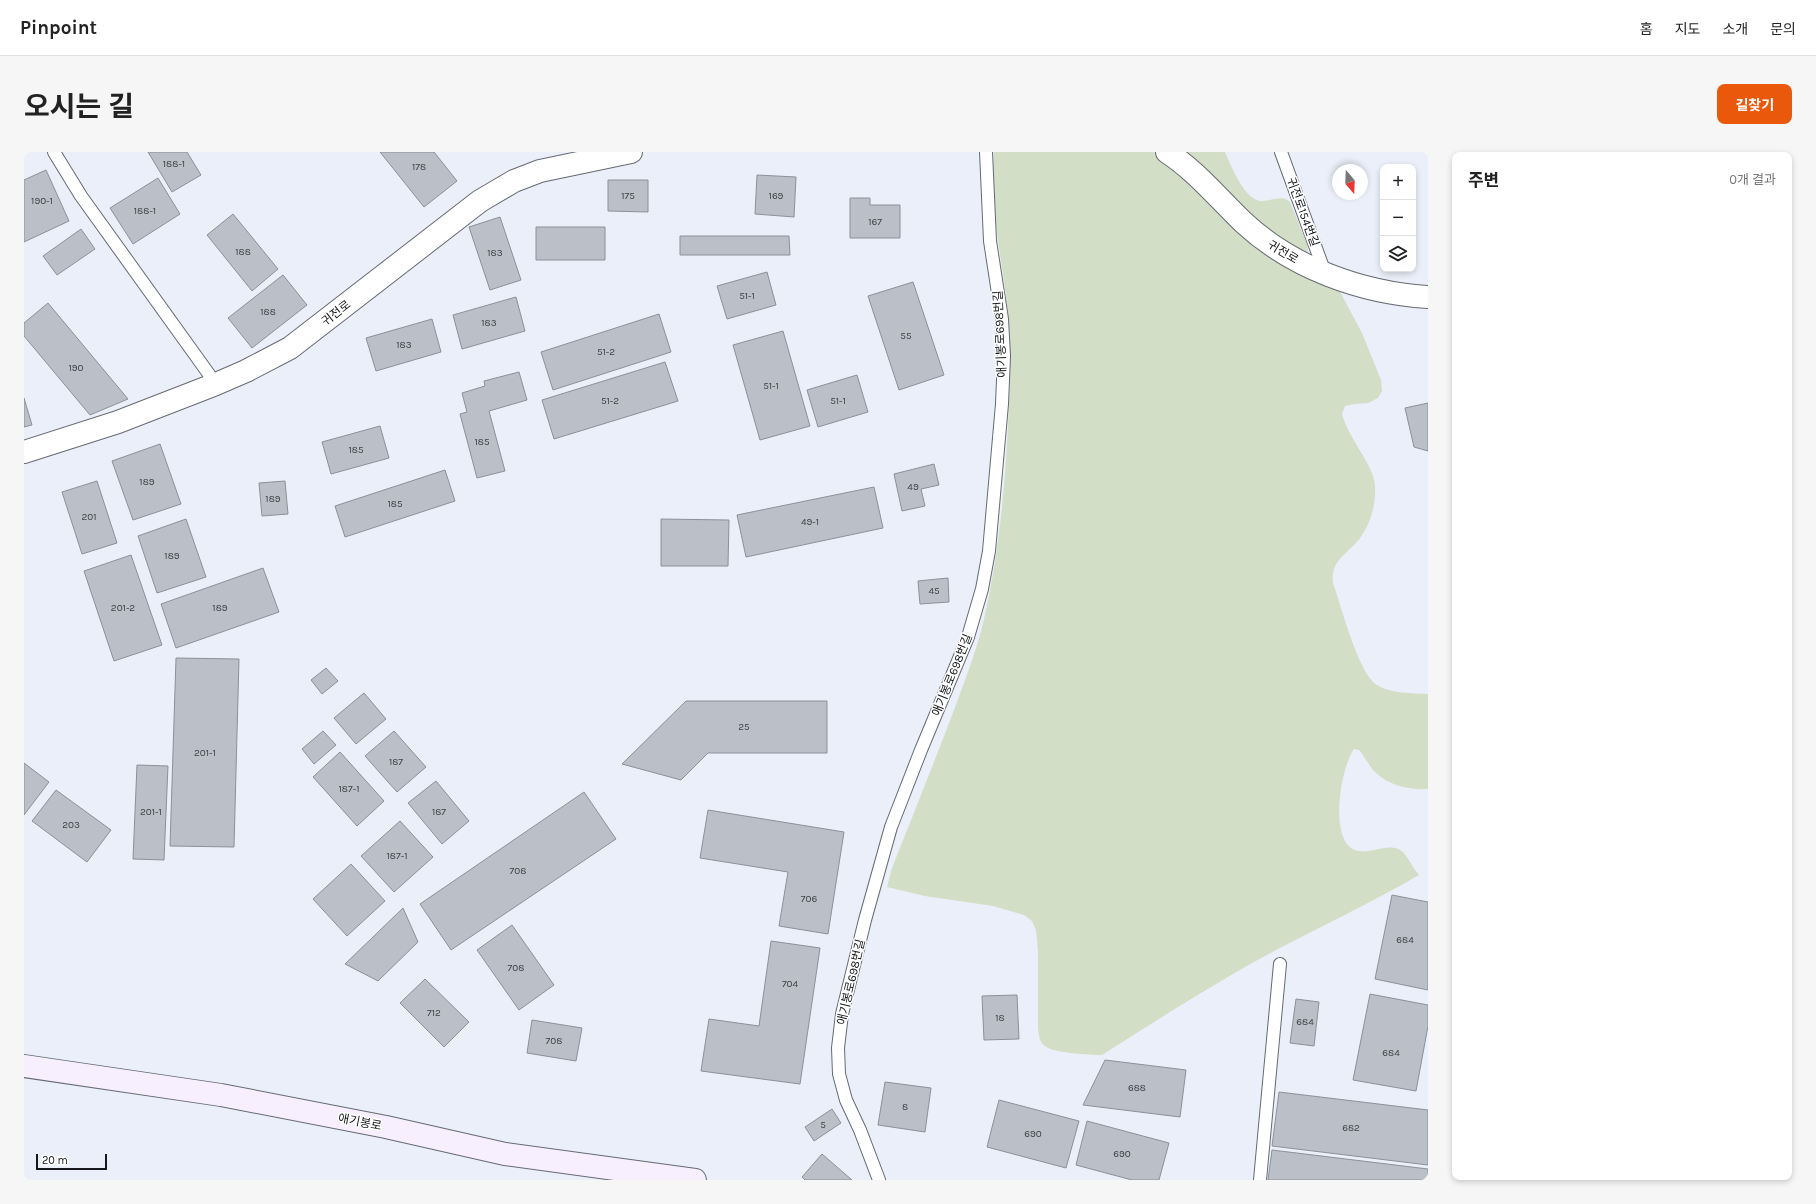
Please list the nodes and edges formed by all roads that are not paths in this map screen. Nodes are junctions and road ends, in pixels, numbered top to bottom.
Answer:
1 (54, 152) edge
2 (631, 152) edge
3 (986, 152) edge
4 (1167, 152) edge
5 (1281, 152) edge
6 (1325, 272) junction
7 (1428, 297) edge
8 (216, 384) junction
9 (24, 452) edge
10 (1280, 964) dead end
11 (24, 1066) edge
12 (695, 1180) edge
13 (879, 1180) edge
14 (1260, 1180) edge

1 - 8 lane
2 - 8 street, 귀전로
3 - 13 lane, 애기봉로698번길
4 - 6 street, 귀전로
5 - 6 lane, 귀전로154번길
6 - 7 street, 귀전로
8 - 9 street, 귀전로
10 - 14 lane
11 - 12 main road, 애기봉로

